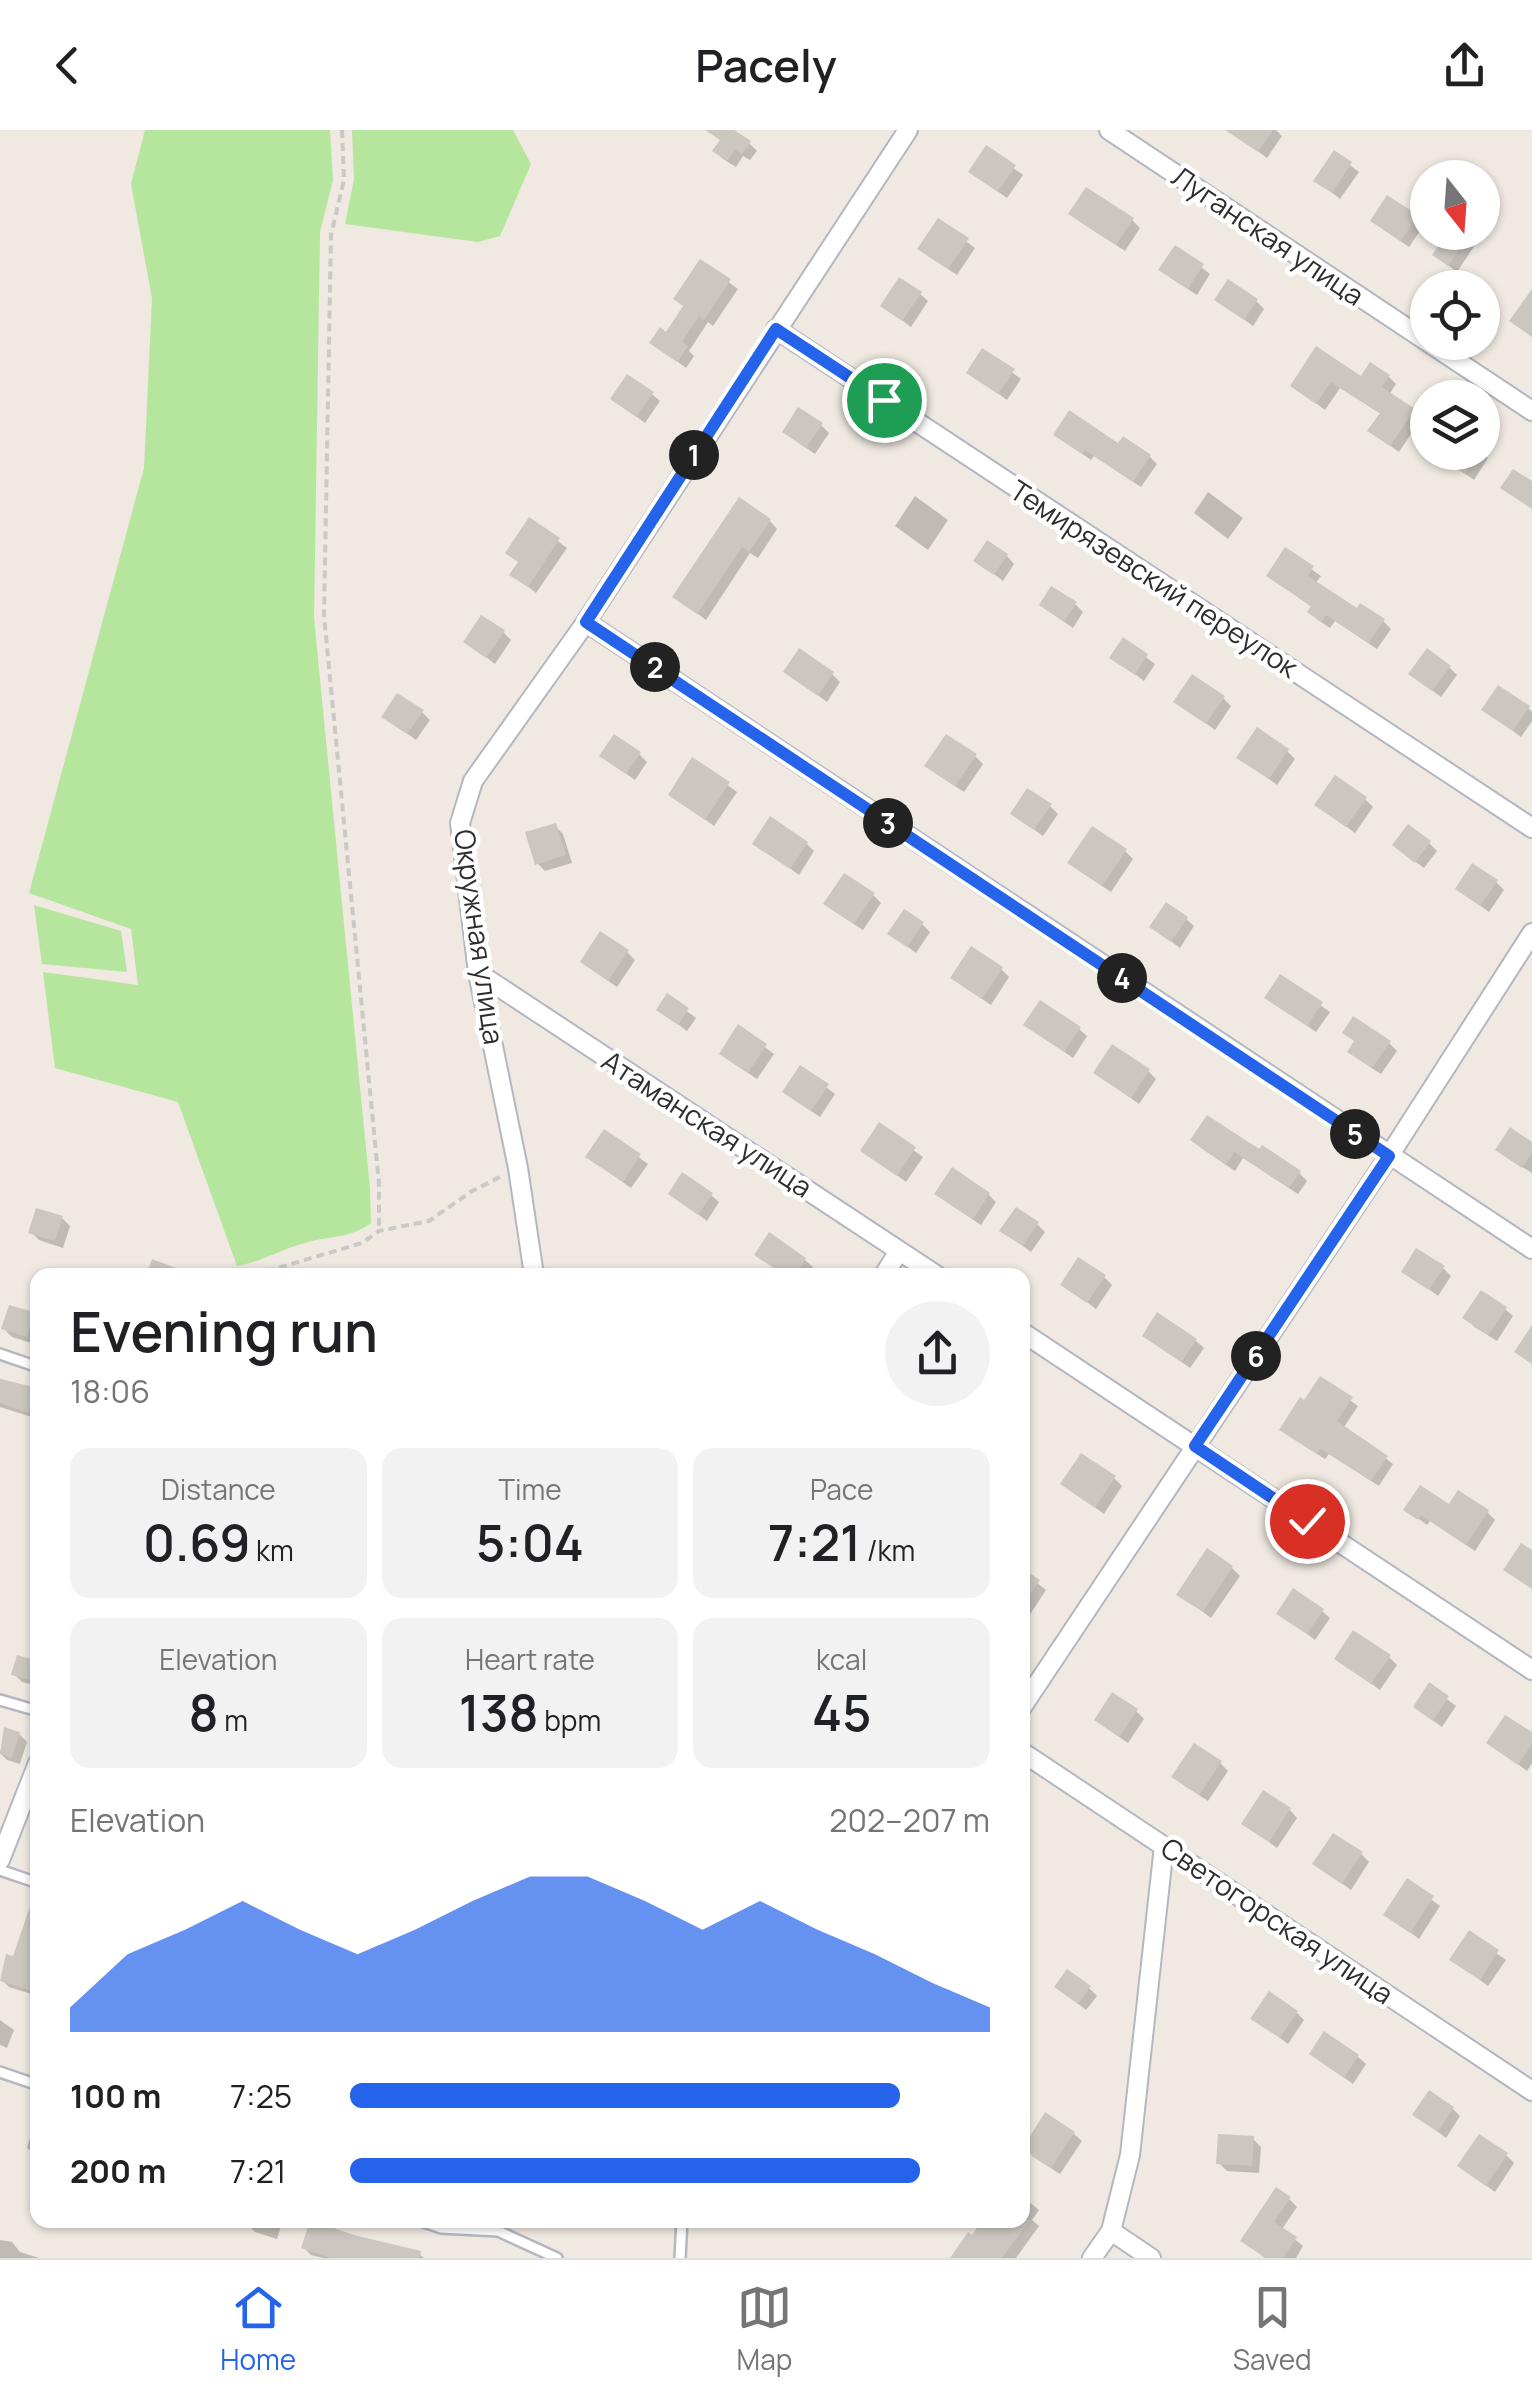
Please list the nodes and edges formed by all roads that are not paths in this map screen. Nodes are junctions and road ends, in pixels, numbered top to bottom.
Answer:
1 (908, 130) edge
2 (1109, 130) edge
3 (776, 329) junction
4 (1410, 330) edge
5 (1455, 360) edge
6 (1532, 412) edge
7 (586, 622) junction
8 (1532, 828) edge
9 (1532, 933) edge
10 (478, 973) junction
11 (1389, 1156) junction
12 (1532, 1249) edge
13 (899, 1250) junction
14 (533, 1268) edge
15 (888, 1268) edge
16 (926, 1268) edge
17 (1030, 1337) edge
18 (0, 1354) edge
19 (30, 1364) edge
20 (1195, 1446) junction
21 (1532, 1670) edge
22 (1030, 1695) edge
23 (0, 1700) edge
24 (30, 1709) edge
25 (1030, 1757) edge
26 (30, 1783) edge
27 (1164, 1846) junction
28 (0, 1860) edge
29 (0, 1870) edge
30 (30, 1879) edge
31 (0, 2072) edge
32 (30, 2082) edge
33 (1532, 2091) edge
34 (442, 2228) edge
35 (682, 2228) edge
36 (1111, 2231) junction
37 (558, 2258) edge
38 (680, 2258) edge
39 (1092, 2258) edge
40 (1151, 2258) edge

1 - 3 street, Окружная улица
2 - 4 street, Луганская улица
3 - 7 street, Окружная улица
3 - 8 street, Темирязевский переулок
5 - 6 street, Луганская улица
7 - 10 street, Окружная улица
7 - 11 street
9 - 11 street
10 - 13 street, Атаманская улица
10 - 14 street, Окружная улица
11 - 12 street
11 - 20 street
13 - 15 street
13 - 16 street, Атаманская улица
17 - 20 street
18 - 19 lane
20 - 21 street
20 - 22 street
23 - 24 lane
25 - 27 street, Светогорская улица
26 - 28 street
27 - 33 street, Светогорская улица
27 - 36 street
29 - 30 lane
31 - 32 lane
34 - 37 lane
35 - 38 lane
36 - 39 street
36 - 40 street

